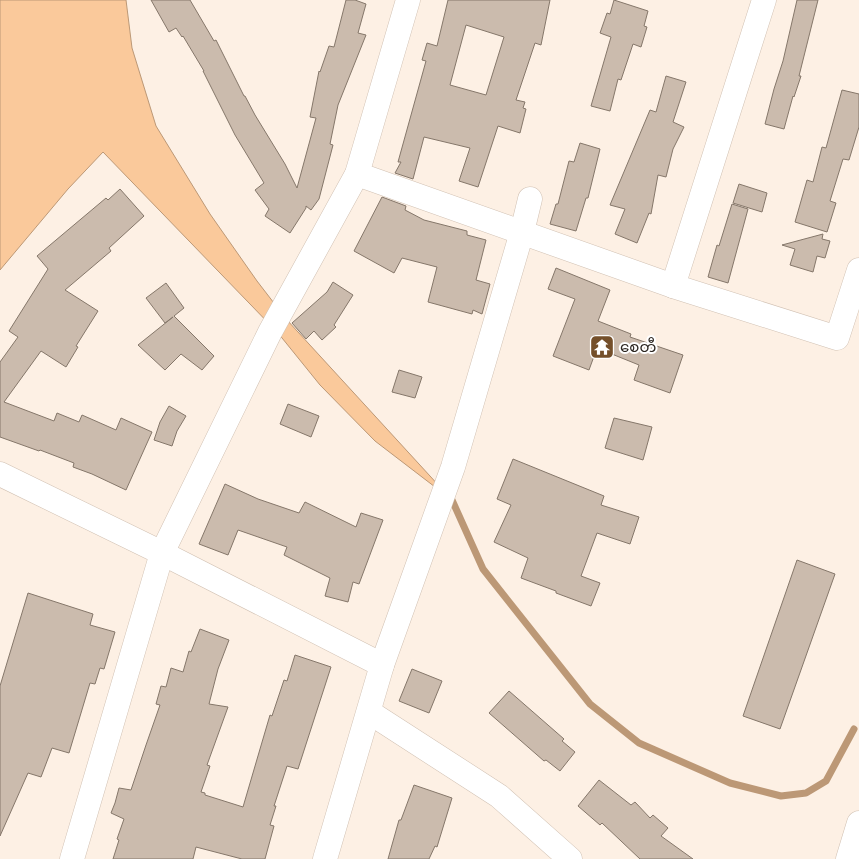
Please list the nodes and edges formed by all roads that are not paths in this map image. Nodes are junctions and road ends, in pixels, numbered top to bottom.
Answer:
1 (408, 0) edge
2 (764, 0) edge
3 (357, 174) junction
4 (530, 199) dead end
5 (522, 232) junction
6 (859, 270) edge
7 (673, 286) junction
8 (0, 474) edge
9 (162, 553) junction
10 (382, 665) junction
11 (369, 712) junction
12 (859, 823) edge
13 (72, 859) edge
14 (326, 859) edge
15 (570, 859) edge
16 (848, 859) edge

1 - 3 street
2 - 7 street
3 - 5 street
3 - 9 street
4 - 5 street
5 - 7 street
5 - 10 street
6 - 7 street
8 - 9 street
9 - 10 street
9 - 13 street
10 - 11 street
11 - 14 street
11 - 15 street
12 - 16 street

